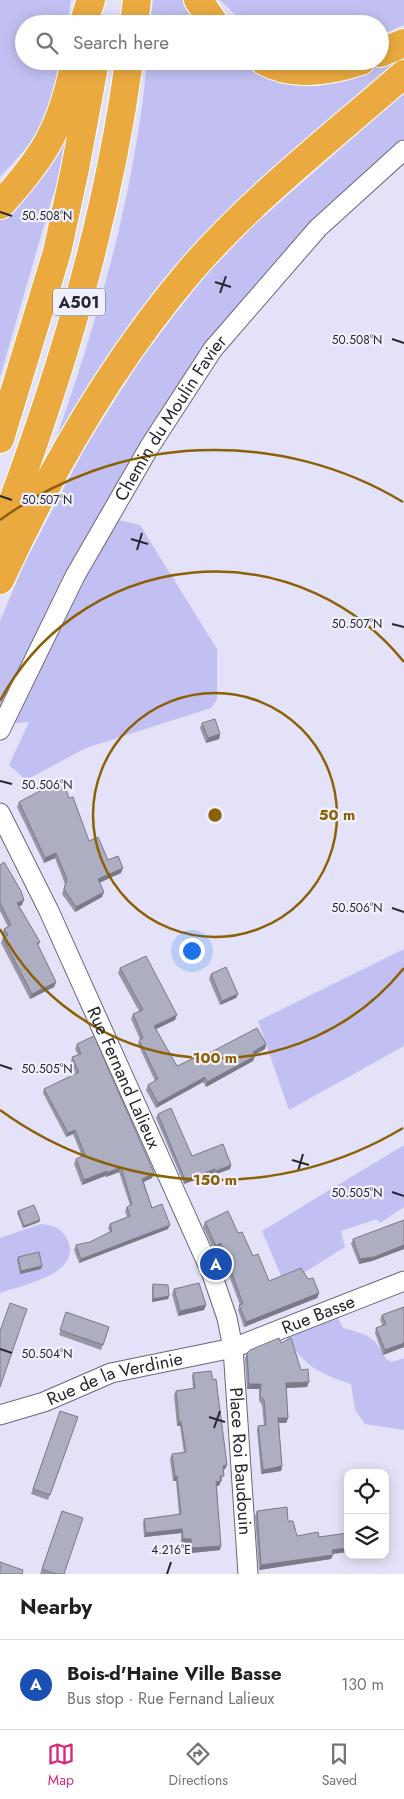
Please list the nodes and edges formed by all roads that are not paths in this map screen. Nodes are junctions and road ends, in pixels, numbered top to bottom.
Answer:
1 (90, 0) edge
2 (103, 0) edge
3 (137, 0) edge
4 (198, 0) edge
5 (86, 15) edge
6 (101, 15) edge
7 (135, 15) edge
8 (209, 15) edge
9 (404, 43) edge
10 (389, 49) edge
11 (72, 70) edge
12 (93, 70) edge
13 (127, 70) edge
14 (296, 70) edge
15 (332, 70) edge
16 (404, 74) edge
17 (404, 150) edge
18 (0, 204) edge
19 (0, 439) edge
20 (0, 534) edge
21 (0, 580) edge
22 (0, 730) edge
23 (0, 813) edge
24 (404, 1281) edge
25 (233, 1348) junction
26 (0, 1415) edge
27 (248, 1574) edge

1 - 5 highway
2 - 6 highway
3 - 7 highway
4 - 8 highway
9 - 10 highway
11 - 18 highway
12 - 19 highway, A501
13 - 20 highway, A501
14 - 15 highway
16 - 21 highway
17 - 22 street, Chemin du Moulin Favier
23 - 25 street, Rue Fernand Lalieux
24 - 25 street, Rue Basse
25 - 26 street, Rue de la Verdinie
25 - 27 street, Place Roi Baudouin

